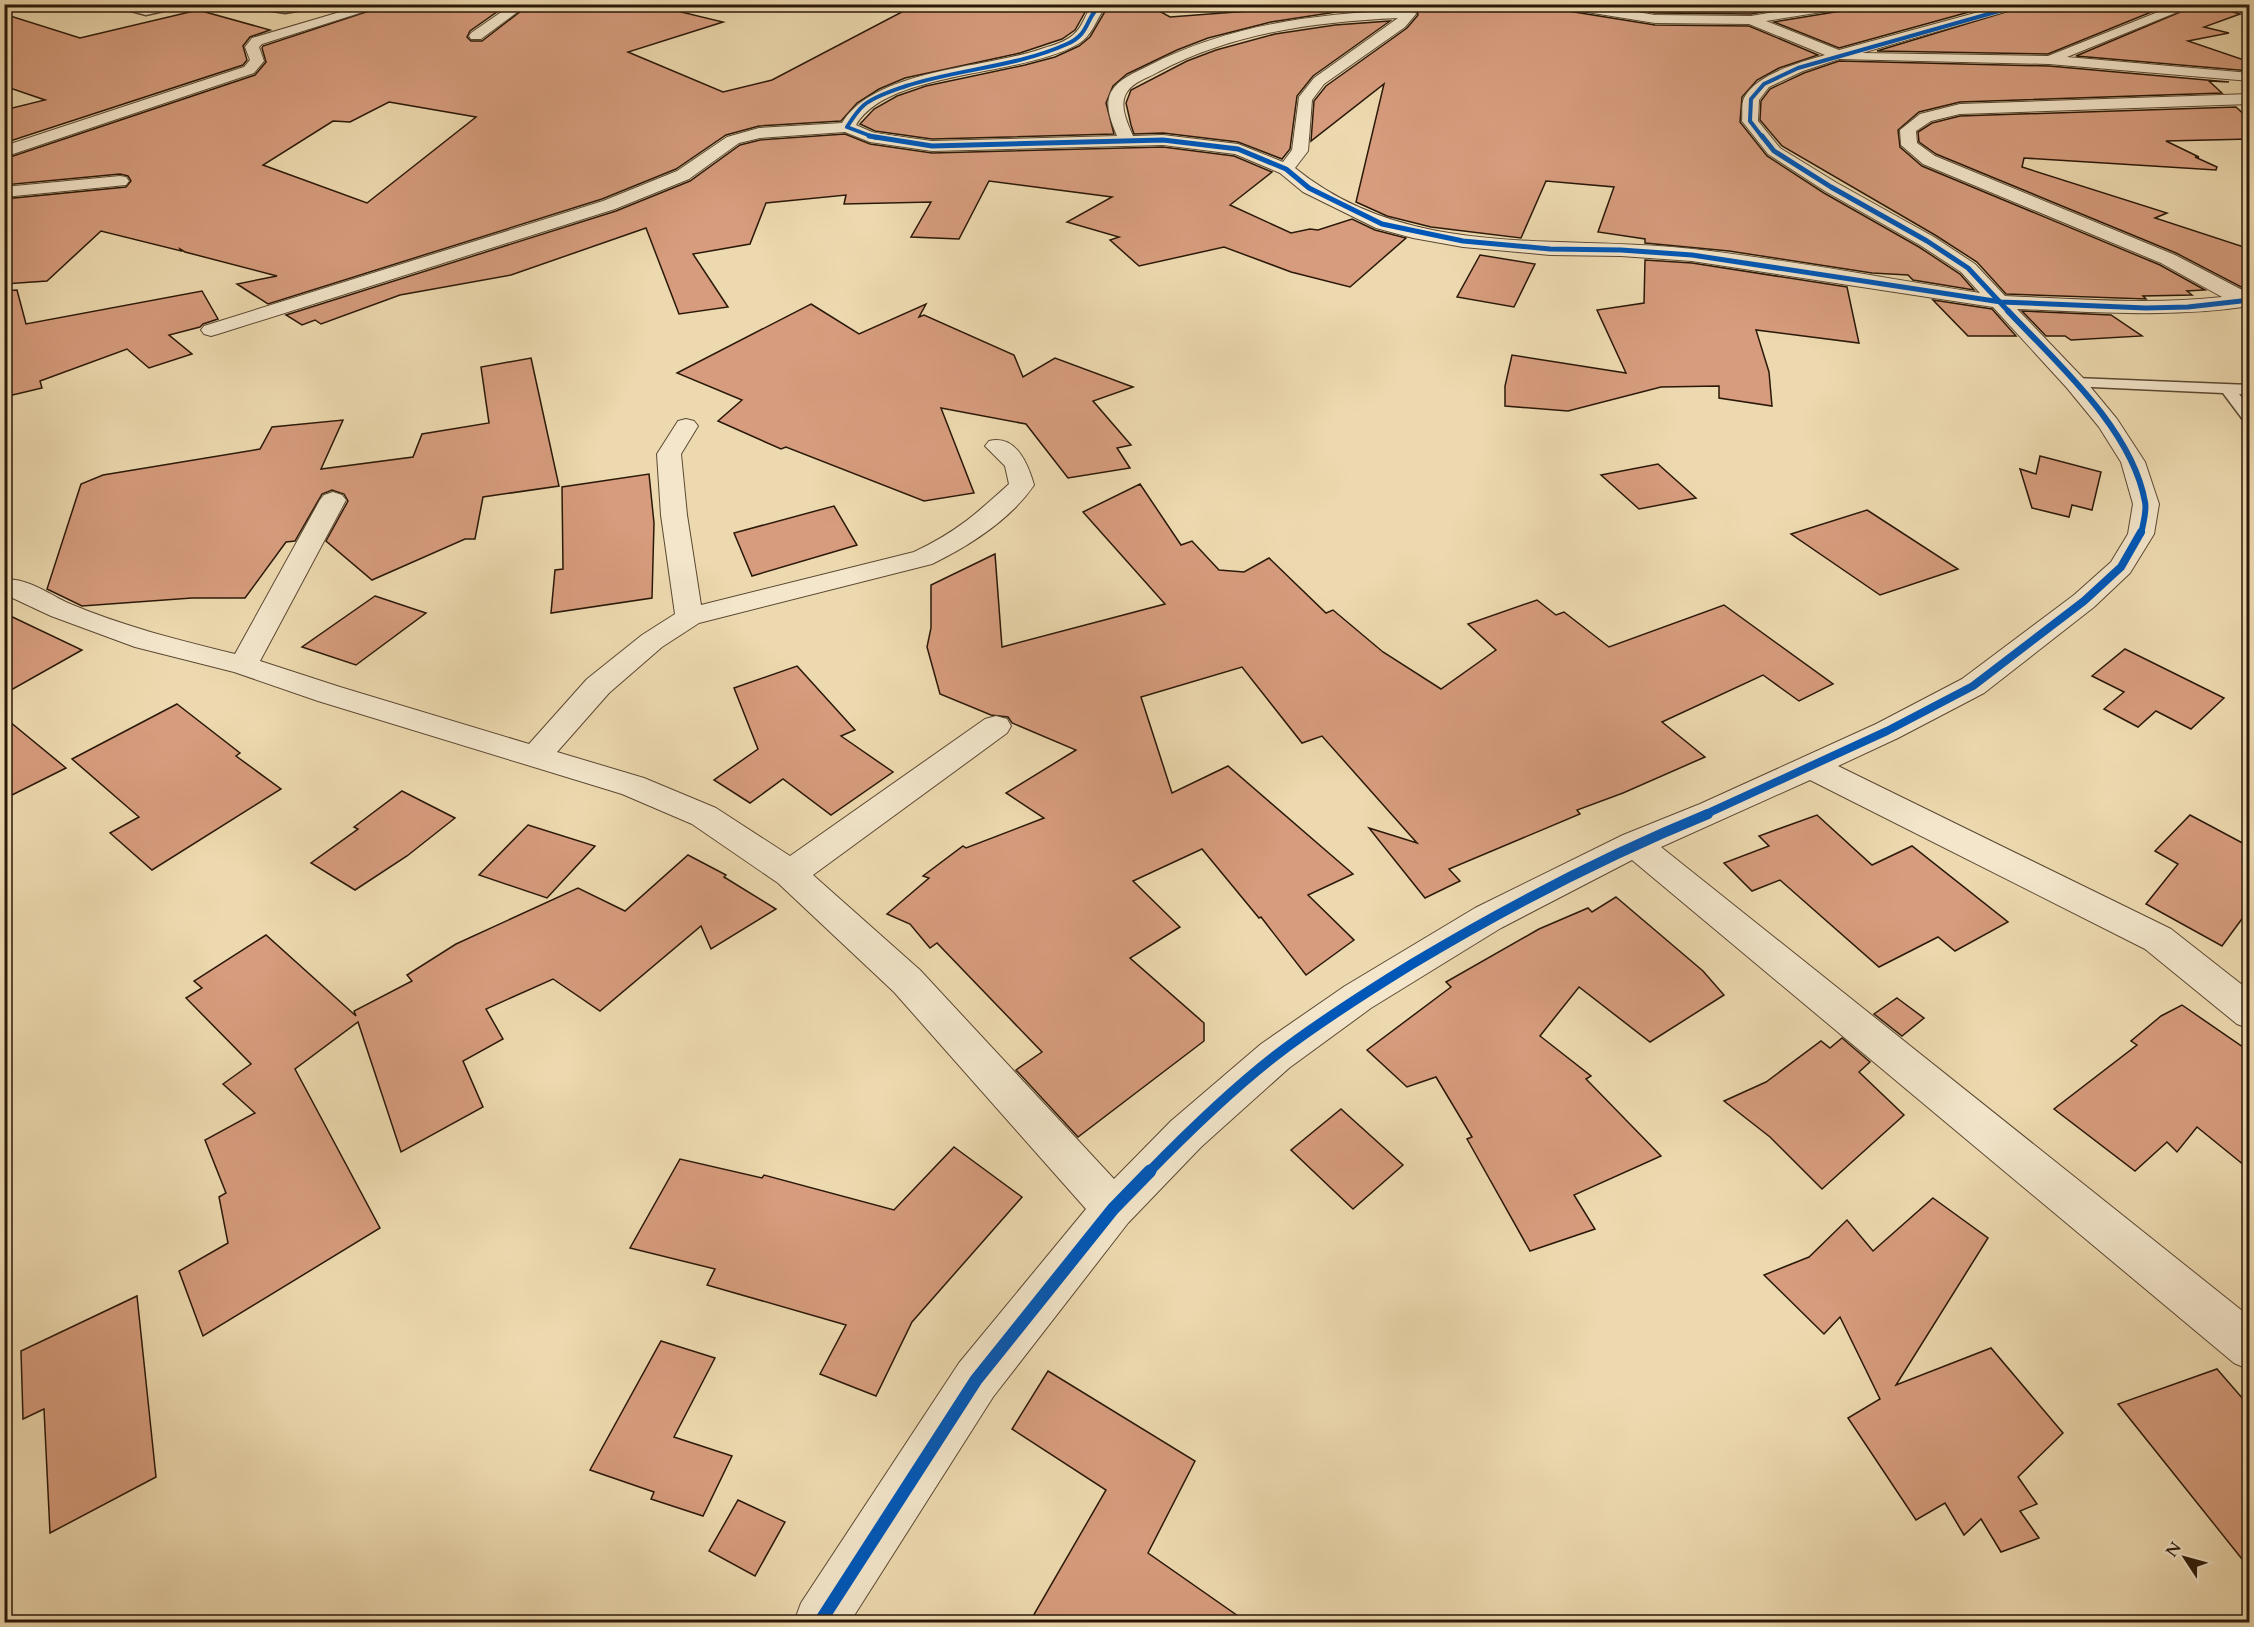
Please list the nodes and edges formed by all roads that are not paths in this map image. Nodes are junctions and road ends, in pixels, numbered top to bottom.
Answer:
1 (109, 4) edge
2 (189, 4) edge
3 (233, 4) edge
4 (334, 4) edge
5 (382, 4) edge
6 (522, 4) edge
7 (1102, 4) edge
8 (1562, 4) edge
9 (1847, 4) edge
10 (2024, 4) edge
11 (2190, 4) edge
12 (2228, 4) edge
13 (1408, 9) edge
14 (2250, 10) edge
15 (1751, 20) junction
16 (476, 36) dead end
17 (1838, 55) junction
18 (2049, 60) junction
19 (2250, 77) edge
20 (2250, 99) edge
21 (847, 127) junction
22 (1127, 140) junction
23 (29, 145) junction
24 (4, 152) edge
25 (4, 162) edge
26 (1286, 169) junction
27 (120, 181) dead end
28 (4, 192) edge
29 (2247, 300) edge
30 (2001, 302) junction
31 (211, 330) dead end
32 (2075, 383) junction
33 (2227, 389) junction
34 (2250, 390) edge
35 (2250, 418) edge
36 (686, 426) dead end
37 (997, 446) dead end
38 (333, 500) dead end
39 (11, 587) dead end
40 (689, 617) junction
41 (243, 665) junction
42 (996, 726) dead end
43 (537, 755) junction
44 (1810, 766) junction
45 (1635, 844) junction
46 (790, 874) junction
47 (2250, 1013) edge
48 (1113, 1209) junction
49 (2250, 1347) edge
50 (820, 1623) edge

1 - 2 lane
3 - 4 lane
5 - 23 street
6 - 16 street
7 - 21 street
8 - 15 street
9 - 15 street
10 - 17 street
11 - 18 street
12 - 14 street
13 - 22 street
13 - 26 street
15 - 17 street
17 - 18 street
17 - 30 street
18 - 19 street
20 - 29 street
21 - 22 street
21 - 31 street
22 - 26 street
23 - 24 street
23 - 25 street
26 - 30 street
27 - 28 street
29 - 30 street
30 - 32 street
32 - 33 lane
32 - 44 street
33 - 34 lane
33 - 35 lane
36 - 40 street
37 - 40 street
38 - 41 street
39 - 41 street
40 - 43 street
41 - 43 street
42 - 46 street
43 - 46 street
44 - 45 street
44 - 47 street
45 - 48 street
45 - 49 street
46 - 48 street
48 - 50 street

